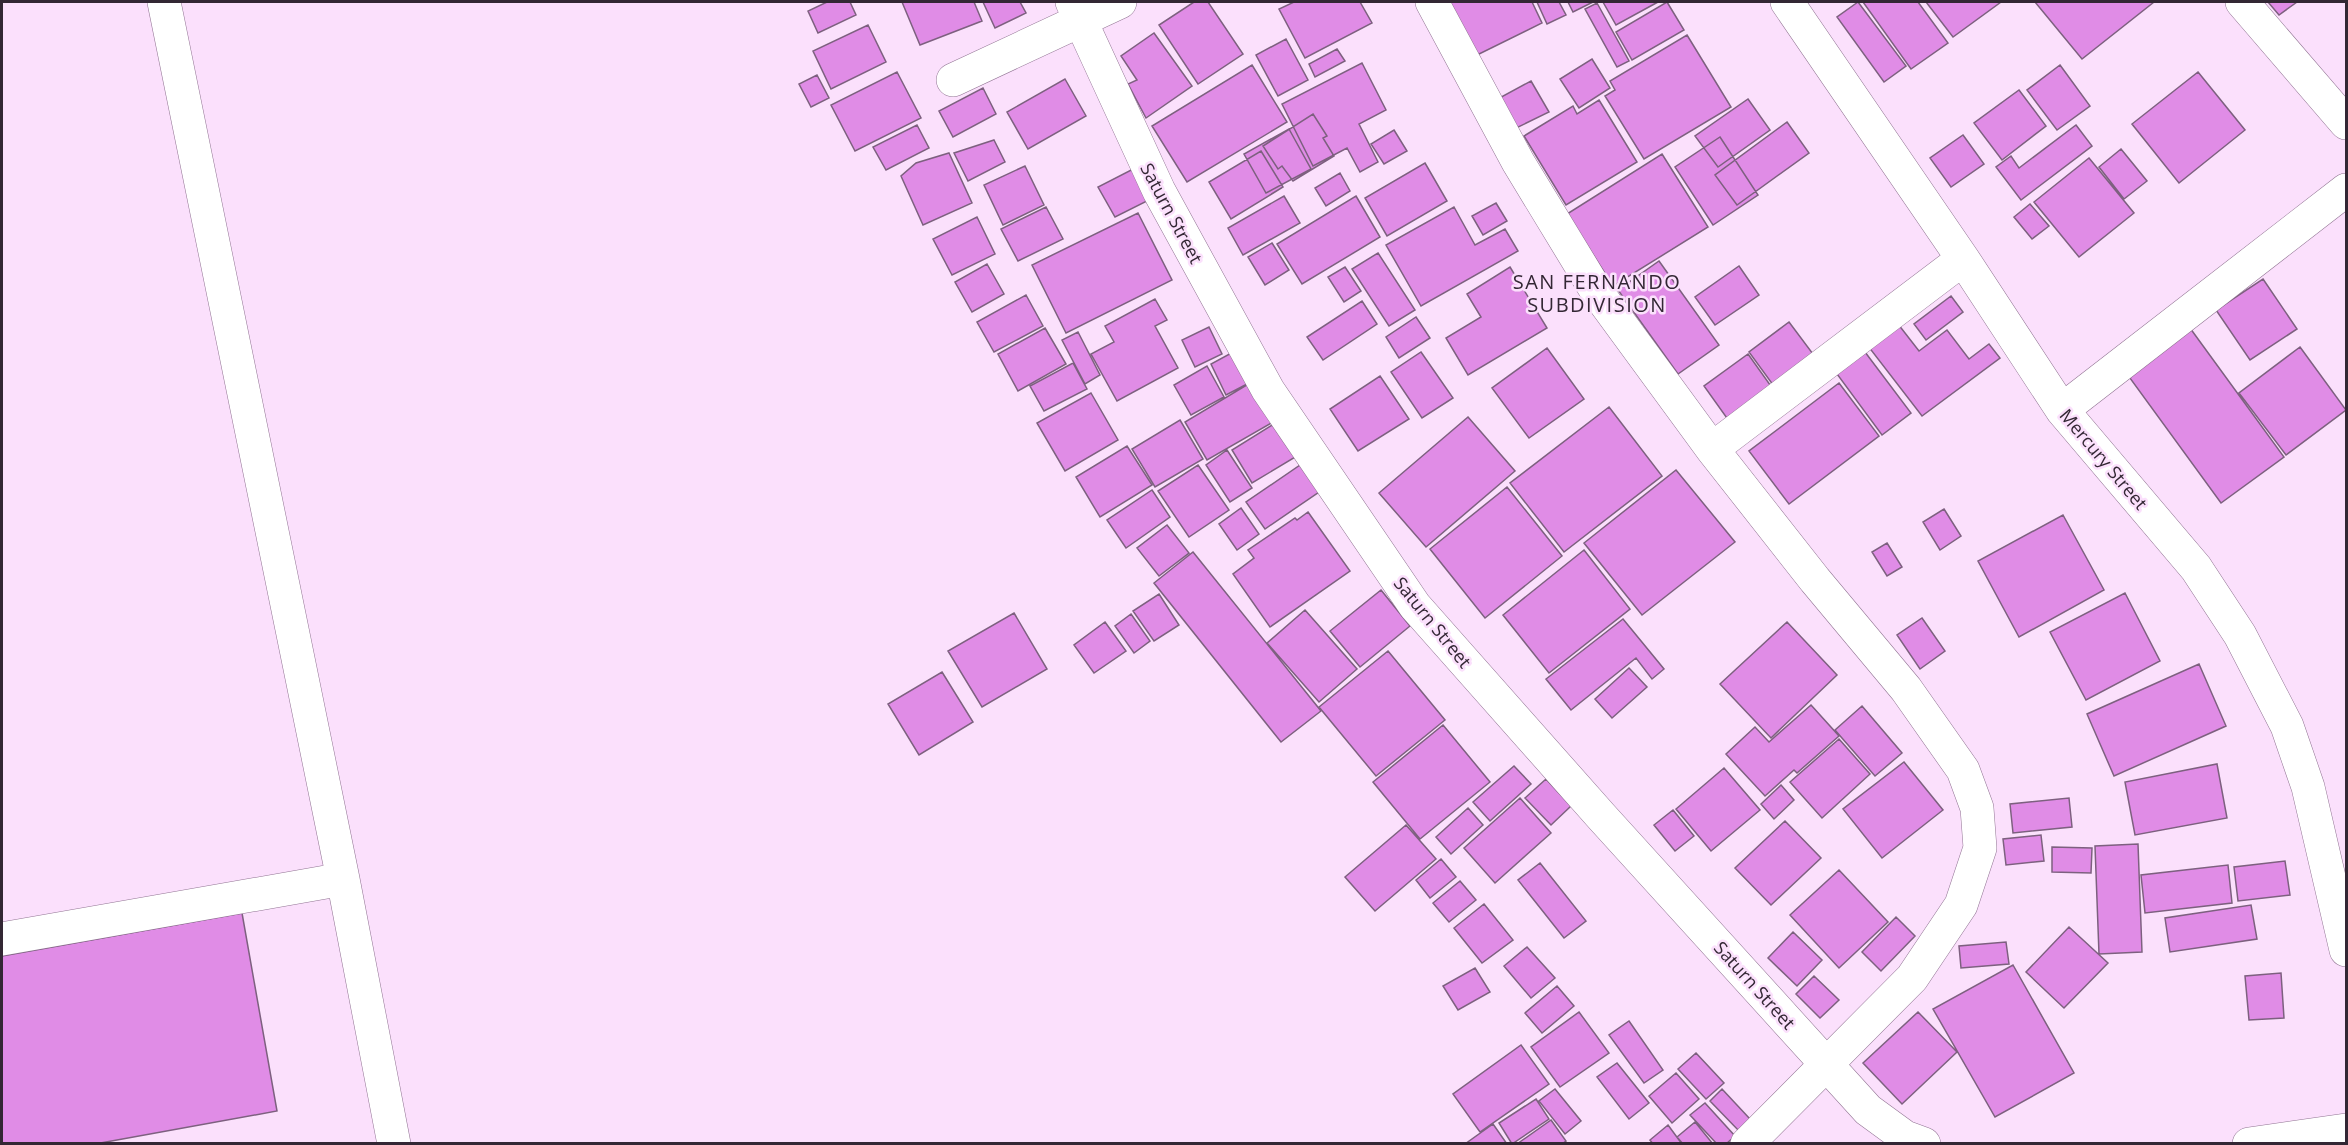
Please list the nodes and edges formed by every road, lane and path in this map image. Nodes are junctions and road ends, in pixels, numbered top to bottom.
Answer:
1 (164, 2) edge
2 (1120, 2) edge
3 (1432, 2) edge
4 (1787, 2) edge
5 (2242, 2) edge
6 (1076, 10) edge
7 (953, 80) dead end
8 (2346, 123) edge
9 (2346, 190) edge
10 (1963, 260) junction
11 (2062, 410) junction
12 (1712, 449) junction
13 (343, 879) junction
14 (2, 939) edge
15 (2346, 950) edge
16 (1826, 1063) junction
17 (2346, 1130) edge
18 (394, 1143) edge
19 (1747, 1143) edge
20 (1924, 1143) edge
21 (2249, 1143) edge

1 - 13 street
2 - 6 street
3 - 12 street
4 - 10 street, Mercury Street
5 - 8 street
6 - 7 street
6 - 16 street, Saturn Street
9 - 11 street
10 - 11 street, Mercury Street
10 - 12 street
11 - 15 street, Mercury Street
12 - 16 street
13 - 14 street
13 - 18 street
16 - 19 street
16 - 20 street, Saturn Street
17 - 21 street

